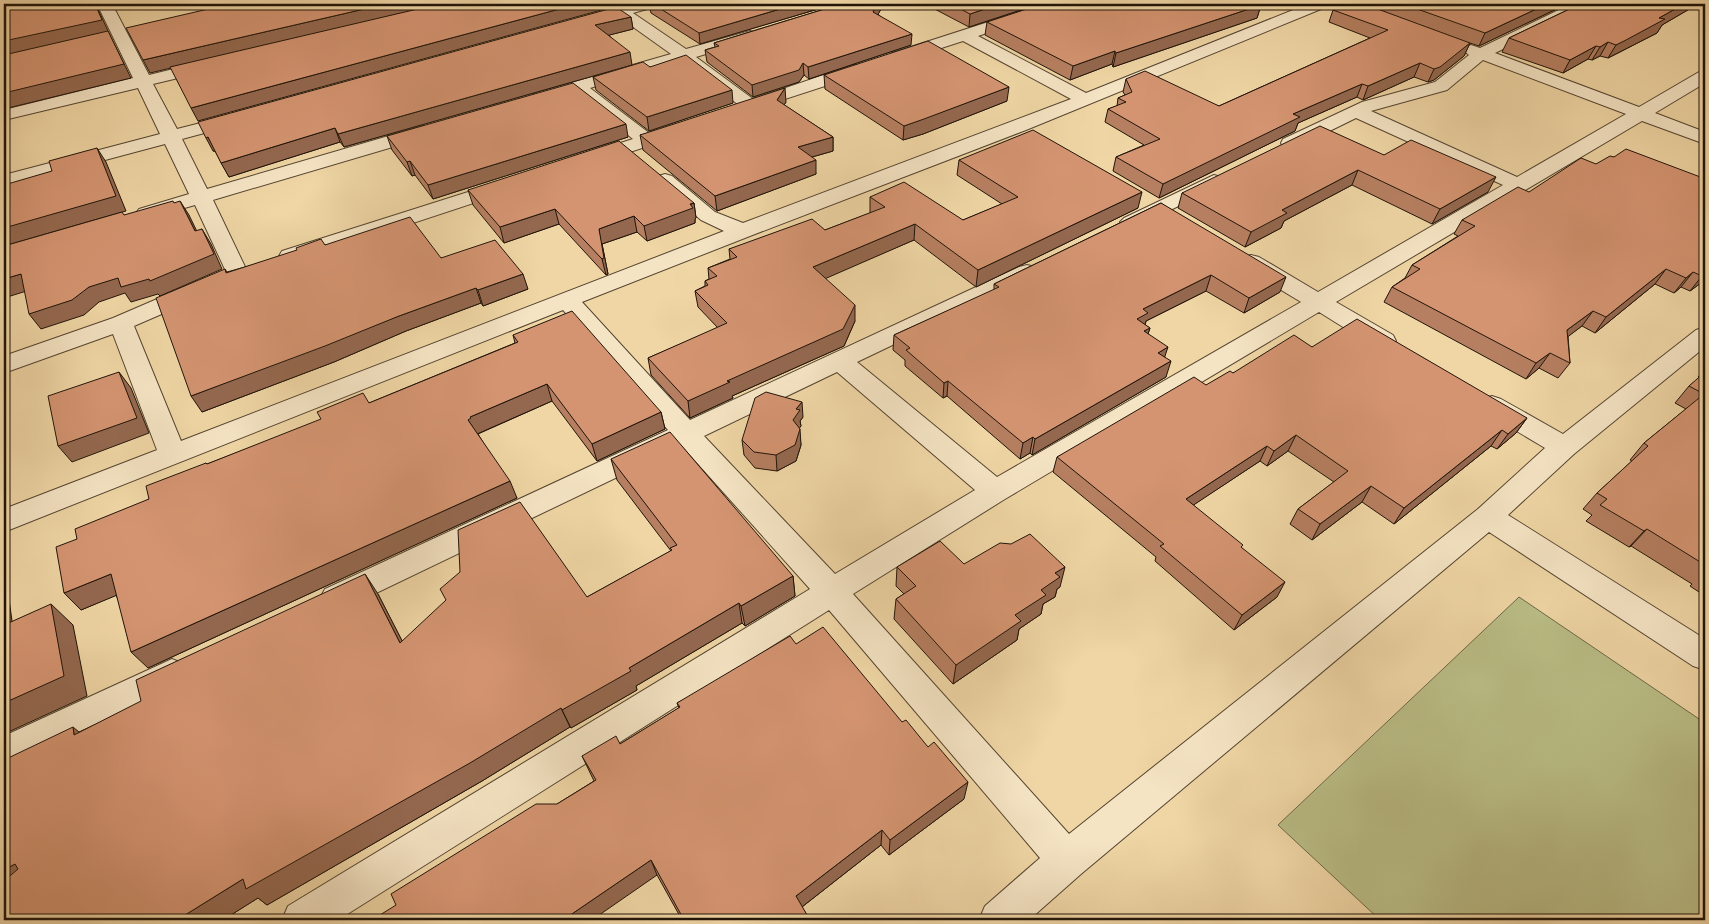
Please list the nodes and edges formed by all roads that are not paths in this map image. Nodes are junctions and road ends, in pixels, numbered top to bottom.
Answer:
1 (105, 4) edge
2 (649, 4) edge
3 (1058, 4) edge
4 (1321, 4) edge
5 (1583, 4) edge
6 (615, 8) edge
7 (573, 25) edge
8 (771, 30) edge
9 (140, 32) edge
10 (965, 35) junction
11 (122, 36) junction
12 (104, 40) edge
13 (1453, 44) edge
14 (1480, 54) junction
15 (686, 56) junction
16 (229, 61) edge
17 (1705, 76) edge
18 (143, 81) junction
19 (578, 87) junction
20 (1085, 99) junction
21 (521, 103) edge
22 (750, 105) junction
23 (731, 111) edge
24 (1355, 111) junction
25 (257, 113) edge
26 (1641, 114) junction
27 (4, 115) edge
28 (693, 124) edge
29 (1019, 126) junction
30 (437, 128) edge
31 (170, 137) junction
32 (1705, 138) edge
33 (646, 140) junction
34 (1044, 140) edge
35 (1266, 155) edge
36 (638, 158) junction
37 (568, 166) edge
38 (1231, 173) edge
39 (4, 181) edge
40 (521, 181) edge
41 (1518, 185) junction
42 (1135, 193) edge
43 (202, 197) junction
44 (1160, 208) junction
45 (126, 219) edge
46 (1185, 222) edge
47 (742, 231) junction
48 (1108, 233) edge
49 (1234, 252) edge
50 (275, 261) edge
51 (1048, 262) edge
52 (568, 301) junction
53 (1317, 301) junction
54 (121, 323) junction
55 (1705, 335) edge
56 (1402, 352) edge
57 (839, 360) junction
58 (4, 365) edge
59 (1470, 392) edge
60 (685, 432) junction
61 (1564, 447) junction
62 (173, 455) junction
63 (995, 491) junction
64 (1488, 517) junction
65 (4, 522) edge
66 (831, 591) junction
67 (317, 607) edge
68 (1705, 656) edge
69 (192, 665) edge
70 (4, 753) edge
71 (1067, 860) junction
72 (302, 920) edge
73 (999, 920) edge

1 - 11 street
2 - 6 street
3 - 10 street
4 - 20 street
5 - 14 street
6 - 7 street
6 - 15 street
8 - 15 street
9 - 11 street
10 - 20 street
10 - 22 street
11 - 12 street
11 - 18 street
13 - 14 street
14 - 24 street
14 - 26 street
15 - 19 street
15 - 22 street
16 - 18 street
17 - 26 street
18 - 27 street
18 - 31 street
19 - 21 street
19 - 33 street
20 - 29 street
22 - 23 street
24 - 35 street
24 - 41 street
25 - 31 street
26 - 32 street
26 - 41 street
28 - 33 street
29 - 34 street
29 - 47 street
30 - 43 street
31 - 39 street
31 - 43 street
33 - 36 street
36 - 37 street
36 - 47 street
38 - 44 street
40 - 50 street
41 - 53 street
42 - 44 street
43 - 45 street
43 - 54 street
44 - 46 street
44 - 48 street
47 - 52 street
49 - 53 street
51 - 57 street
52 - 60 street
52 - 62 street
53 - 56 street
53 - 63 street
54 - 58 street
54 - 62 street
55 - 61 street
57 - 60 street
57 - 63 street
59 - 61 street
60 - 66 street
60 - 67 street
61 - 64 street
62 - 65 street
63 - 66 street
64 - 68 street
64 - 71 street
66 - 71 street
66 - 72 street
69 - 70 street
71 - 73 street

